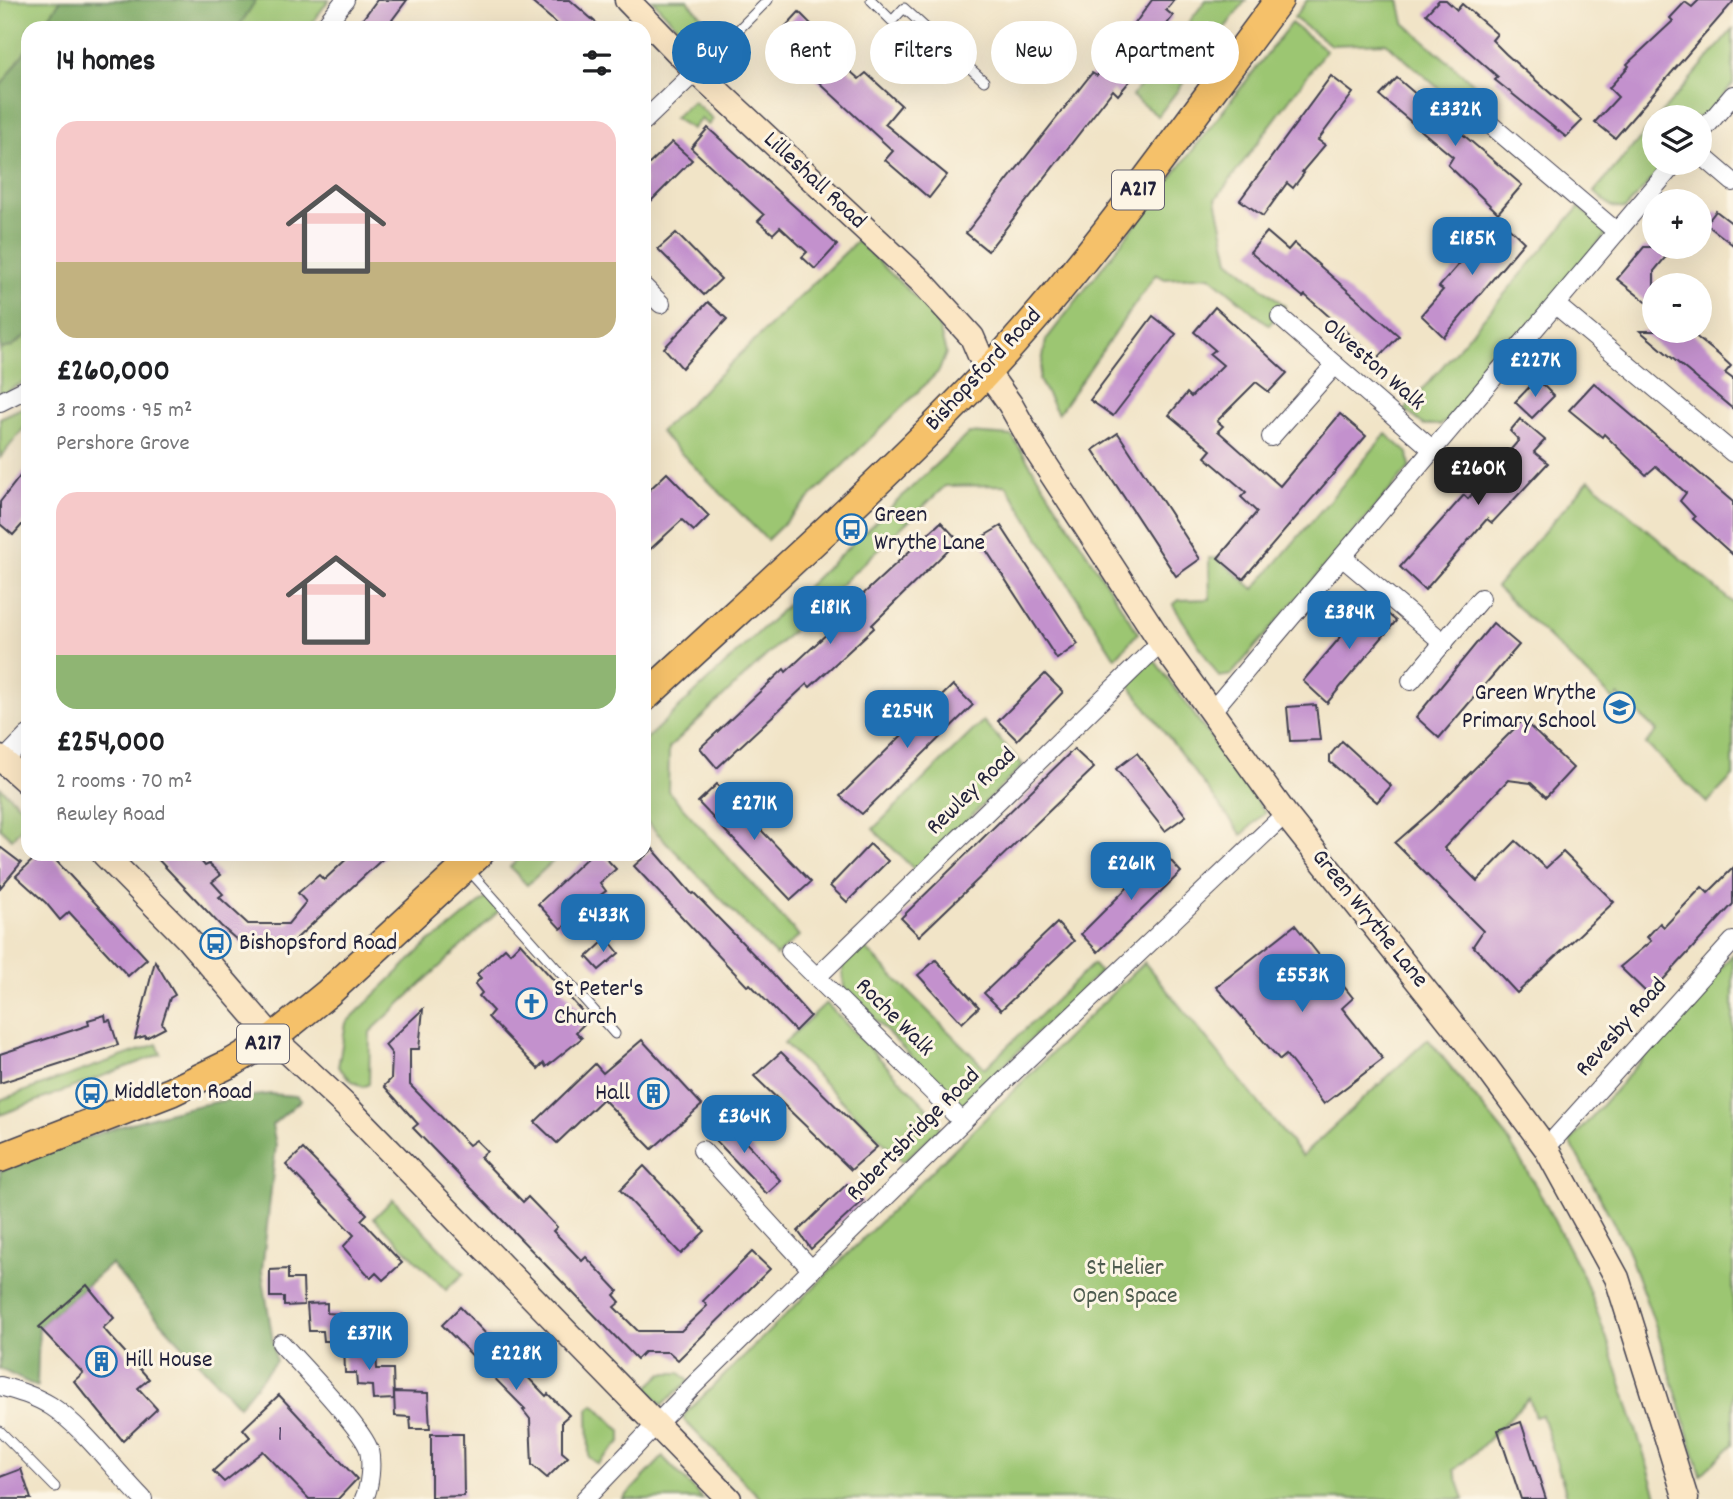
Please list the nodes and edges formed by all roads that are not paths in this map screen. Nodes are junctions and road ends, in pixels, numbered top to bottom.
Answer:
1 (345, 0) edge
2 (627, 0) edge
3 (768, 0) edge
4 (871, 0) edge
5 (1279, 0) edge
6 (328, 21) edge
7 (647, 21) edge
8 (747, 21) edge
9 (651, 25) edge
10 (672, 46) edge
11 (984, 81) dead end
12 (682, 84) edge
13 (710, 84) edge
14 (1733, 95) edge
15 (1465, 103) dead end
16 (651, 114) edge
17 (1712, 120) edge
18 (1712, 164) edge
19 (1665, 175) edge
20 (1733, 182) edge
21 (1617, 232) junction
22 (651, 294) edge
23 (662, 304) dead end
24 (1556, 305) junction
25 (1280, 317) dead end
26 (1335, 365) junction
27 (987, 372) junction
28 (21, 392) edge
29 (0, 402) edge
30 (1271, 438) dead end
31 (1433, 450) junction
32 (1733, 453) edge
33 (1342, 557) junction
34 (1481, 598) dead end
35 (1161, 642) junction
36 (1444, 643) junction
37 (1411, 681) dead end
38 (651, 691) edge
39 (1211, 712) junction
40 (21, 741) edge
41 (1, 760) edge
42 (21, 777) edge
43 (1285, 814) junction
44 (111, 861) edge
45 (471, 861) edge
46 (473, 861) edge
47 (1733, 940) edge
48 (790, 951) dead end
49 (817, 977) junction
50 (615, 1034) dead end
51 (273, 1038) junction
52 (962, 1121) junction
53 (1546, 1148) junction
54 (702, 1150) dead end
55 (0, 1158) edge
56 (812, 1269) junction
57 (281, 1343) dead end
58 (0, 1386) edge
59 (655, 1424) junction
60 (0, 1430) edge
61 (55, 1488) dead end
62 (143, 1499) edge
63 (364, 1499) edge
64 (584, 1499) edge
65 (729, 1499) edge
66 (1686, 1499) edge

1 - 6 street
2 - 7 street, Lilleshall Road
3 - 8 lane
4 - 11 lane
5 - 27 main road, Bishopsford Road / A217
9 - 10 street, Lilleshall Road
12 - 16 street
13 - 27 street, Lilleshall Road
14 - 17 street
15 - 21 street
18 - 20 street
19 - 21 street
21 - 24 street
22 - 23 street
24 - 31 street
24 - 32 street
25 - 26 street, Olveston Walk
26 - 30 street
26 - 31 street, Olveston Walk
27 - 35 street, Green Wrythe Lane
27 - 38 main road, Bishopsford Road / A217
28 - 29 street
31 - 33 street
33 - 36 street
33 - 39 street
34 - 36 street
35 - 39 street, Green Wrythe Lane
35 - 49 street, Rewley Road
36 - 37 street
39 - 43 street, Green Wrythe Lane
40 - 41 street
41 - 42 street
43 - 52 street, Robertsbridge Road
43 - 53 street, Green Wrythe Lane
44 - 51 street
45 - 51 main road, A217
46 - 50 lane
47 - 53 street, Revesby Road
48 - 49 street, Roche Walk
49 - 52 street, Roche Walk
51 - 55 main road, A217
51 - 59 street
52 - 56 street, Robertsbridge Road
53 - 66 street, Green Wrythe Lane
54 - 56 street
56 - 59 street, Robertsbridge Road
57 - 63 street
58 - 62 street
59 - 64 street, Robertsbridge Road
59 - 65 street
60 - 61 lane

